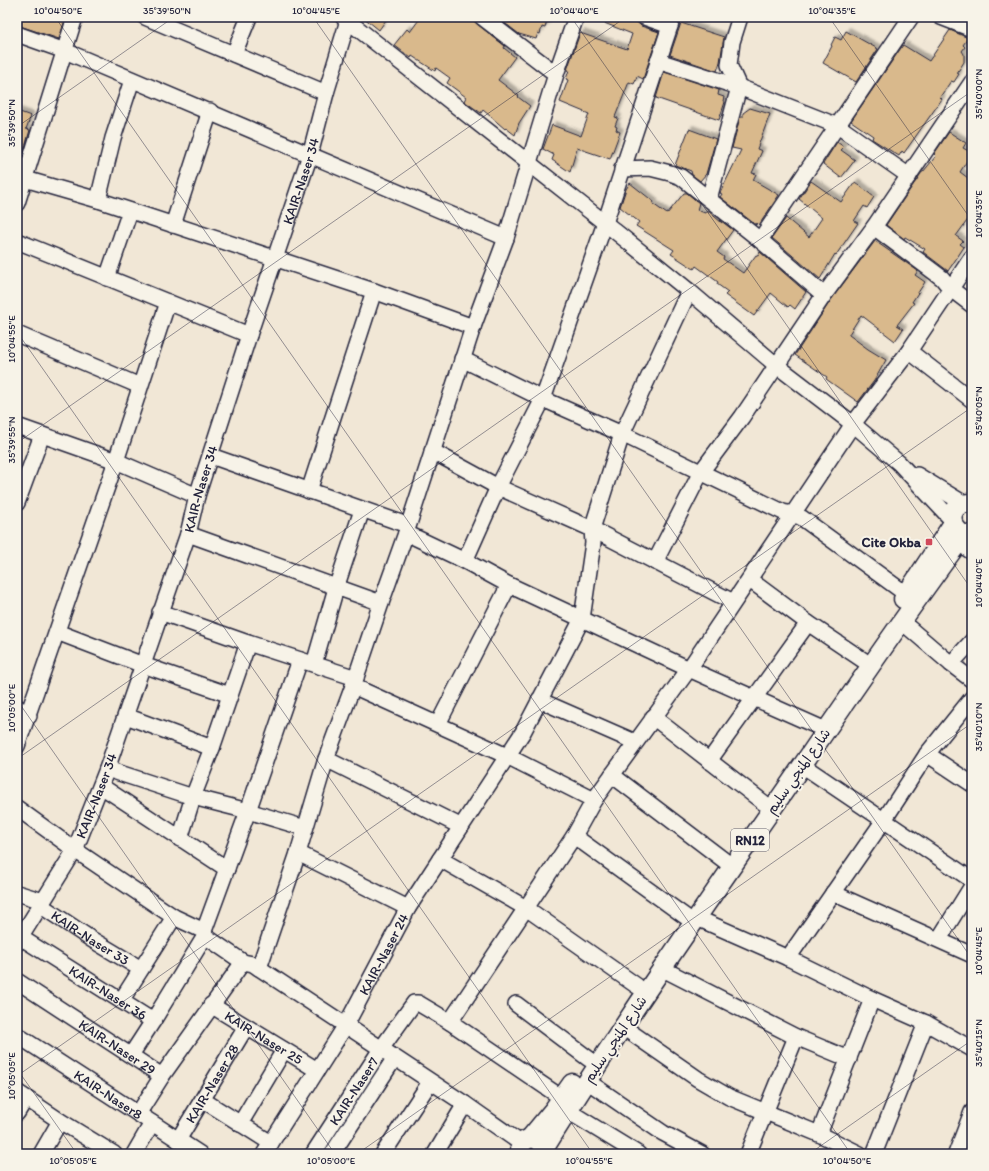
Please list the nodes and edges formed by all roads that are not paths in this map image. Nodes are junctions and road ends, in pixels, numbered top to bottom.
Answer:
1 (75, 17) edge
2 (145, 17) edge
3 (249, 17) edge
4 (482, 17) edge
5 (576, 17) edge
6 (644, 17) edge
7 (740, 17) edge
8 (911, 17) edge
9 (941, 17) edge
10 (347, 18) edge
11 (671, 21) edge
12 (972, 30) edge
13 (17, 34) edge
14 (65, 51) junction
15 (234, 54) junction
16 (658, 60) junction
17 (556, 74) junction
18 (132, 80) junction
19 (972, 82) edge
20 (740, 87) junction
21 (326, 93) junction
22 (210, 112) junction
23 (838, 126) junction
24 (310, 155) junction
25 (529, 163) junction
26 (622, 169) junction
27 (909, 176) junction
28 (25, 179) junction
29 (710, 199) junction
30 (98, 200) junction
31 (17, 203) edge
32 (130, 211) junction
33 (605, 223) junction
34 (174, 225) junction
35 (874, 227) junction
36 (506, 238) junction
37 (760, 240) junction
38 (17, 241) edge
39 (972, 257) edge
40 (275, 259) junction
41 (107, 278) junction
42 (951, 289) junction
43 (374, 291) junction
44 (689, 291) junction
45 (824, 295) junction
46 (168, 302) junction
47 (972, 305) edge
48 (473, 327) junction
49 (17, 334) edge
50 (249, 335) junction
51 (909, 351) junction
52 (462, 359) junction
53 (776, 366) junction
54 (140, 386) junction
55 (543, 399) junction
56 (972, 400) edge
57 (853, 424) junction
58 (17, 426) edge
59 (622, 434) junction
60 (42, 435) junction
61 (432, 451) junction
62 (211, 456) junction
63 (116, 461) junction
64 (900, 463) junction
65 (701, 472) junction
66 (498, 487) junction
67 (309, 491) junction
68 (197, 496) junction
69 (968, 501) edge
70 (17, 503) edge
71 (362, 510) junction
72 (793, 514) junction
73 (592, 528) junction
74 (406, 529) junction
75 (188, 534) junction
76 (962, 534) edge
77 (465, 561) junction
78 (655, 562) junction
79 (750, 580) junction
80 (509, 585) junction
81 (336, 588) junction
82 (906, 594) junction
83 (733, 602) junction
84 (381, 603) junction
85 (160, 612) junction
86 (582, 619) junction
87 (901, 622) junction
88 (808, 623) junction
89 (57, 632) junction
90 (972, 641) edge
91 (248, 644) junction
92 (864, 660) junction
93 (307, 662) junction
94 (951, 664) junction
95 (143, 665) junction
96 (689, 669) junction
97 (972, 680) edge
98 (355, 682) junction
99 (230, 695) junction
100 (754, 698) junction
101 (972, 698) edge
102 (539, 700) junction
103 (23, 711) edge
104 (126, 716) junction
105 (653, 717) junction
106 (438, 724) junction
107 (819, 727) junction
108 (635, 742) junction
109 (17, 746) edge
110 (212, 748) junction
111 (927, 754) junction
112 (506, 756) junction
113 (326, 759) junction
114 (709, 761) junction
115 (802, 766) junction
116 (108, 769) junction
117 (612, 775) junction
118 (972, 784) edge
119 (101, 786) junction
120 (193, 797) junction
121 (594, 800) junction
122 (764, 803) junction
123 (17, 808) edge
124 (248, 811) junction
125 (884, 820) junction
126 (460, 826) junction
127 (305, 828) junction
128 (574, 836) junction
129 (180, 839) junction
130 (75, 850) junction
131 (298, 853) junction
132 (440, 859) junction
133 (725, 861) junction
134 (227, 869) junction
135 (972, 880) edge
136 (972, 886) edge
137 (17, 893) edge
138 (833, 893) junction
139 (42, 903) junction
140 (408, 908) junction
141 (526, 908) junction
142 (174, 916) junction
143 (691, 917) junction
144 (205, 934) junction
145 (939, 939) junction
146 (18, 940) edge
147 (972, 955) edge
148 (788, 958) junction
149 (243, 962) junction
150 (258, 968) junction
151 (141, 969) junction
152 (662, 969) junction
153 (17, 981) edge
154 (638, 986) junction
155 (872, 999) junction
156 (121, 1001) junction
157 (516, 1004) dead end
158 (211, 1005) junction
159 (153, 1020) junction
160 (450, 1022) junction
161 (926, 1023) junction
162 (346, 1025) junction
163 (246, 1027) junction
164 (623, 1027) junction
165 (17, 1035) edge
166 (796, 1037) junction
167 (381, 1049) junction
168 (972, 1049) edge
169 (284, 1050) junction
170 (131, 1055) junction
171 (394, 1059) junction
172 (589, 1059) junction
173 (849, 1059) junction
174 (317, 1070) junction
175 (162, 1076) junction
176 (587, 1081) junction
177 (430, 1082) junction
178 (21, 1095) edge
179 (203, 1100) junction
180 (465, 1104) junction
181 (565, 1104) junction
182 (17, 1112) edge
183 (765, 1112) junction
184 (972, 1112) edge
185 (138, 1114) junction
186 (60, 1121) junction
187 (152, 1123) junction
188 (240, 1124) junction
189 (819, 1134) junction
190 (178, 1140) junction
191 (267, 1148) edge
192 (522, 1148) edge
193 (93, 1149) edge
194 (439, 1152) edge
195 (542, 1153) edge
196 (40, 1154) edge
197 (114, 1154) edge
198 (134, 1154) edge
199 (200, 1154) edge
200 (313, 1154) edge
201 (332, 1154) edge
202 (383, 1154) edge
203 (638, 1154) edge
204 (702, 1154) edge
205 (748, 1154) edge
206 (860, 1154) edge
207 (874, 1154) edge
208 (956, 1154) edge

1 - 14 street
2 - 15 street
3 - 15 street
4 - 17 street
5 - 17 street
6 - 11 street
7 - 20 street
8 - 23 street
9 - 12 street
10 - 21 street, KAIR-Naser 34
10 - 25 street
11 - 16 street
13 - 14 street
14 - 18 street
14 - 28 street
15 - 21 street
16 - 20 street
16 - 26 street
17 - 25 street
18 - 22 street
18 - 30 street
19 - 27 street
20 - 23 street
20 - 29 street
21 - 24 street, KAIR-Naser 34
22 - 24 street
22 - 34 street
23 - 27 street
23 - 37 street
24 - 36 street
24 - 40 street, KAIR-Naser 34
25 - 33 street
25 - 36 street
26 - 29 street
26 - 33 street
27 - 35 street
28 - 30 street
28 - 31 street
29 - 37 street
30 - 32 street
32 - 34 street
32 - 41 street
33 - 44 street
33 - 55 street
34 - 40 street
35 - 42 street
35 - 45 street
36 - 48 street
37 - 45 street
38 - 41 street
39 - 42 street
40 - 43 street
40 - 50 street, KAIR-Naser 34
41 - 46 street
42 - 47 street
42 - 51 street
43 - 48 street
43 - 67 street
44 - 53 street
44 - 59 street, KAIR-Naser 24
45 - 53 street
46 - 50 street
46 - 54 street
48 - 52 street
49 - 54 street
50 - 62 street, KAIR-Naser 34
51 - 56 street
51 - 57 street
52 - 55 street
52 - 61 street
53 - 57 street
53 - 65 street
54 - 63 street
55 - 59 street
55 - 66 street
57 - 64 street
57 - 72 street
58 - 60 street
59 - 65 street
59 - 73 street, KAIR-Naser 24
60 - 63 street
60 - 70 street
61 - 66 street
61 - 74 street
62 - 67 street
62 - 68 street, KAIR-Naser 34
63 - 68 street
63 - 89 street
64 - 69 street
64 - 76 street
65 - 72 street
65 - 78 street
66 - 73 street
66 - 77 street
67 - 71 street
68 - 75 street, KAIR-Naser 34
69 - 76 main road, RN12
71 - 74 street
71 - 81 street, KAIR-Naser 36
72 - 79 street
72 - 82 street
73 - 78 street
73 - 86 street, KAIR-Naser 24
74 - 77 street
74 - 84 street
75 - 81 street
75 - 85 street, KAIR-Naser 34
76 - 82 main road, شارع المنجي سليم / RN12
76 - 87 main road, شارع المنجي سليم / RN12
77 - 80 street
78 - 83 street
79 - 83 street
79 - 88 street
80 - 86 street
80 - 106 street
81 - 84 street
81 - 93 street, KAIR-Naser 36
82 - 92 main road, شارع المنجي سليم / RN12
83 - 96 street
84 - 98 street
85 - 91 street
85 - 95 street, KAIR-Naser 34
86 - 96 street
86 - 102 street, KAIR-Naser 24
87 - 94 street
87 - 115 main road, شارع المنجي سليم / RN12
88 - 92 street
88 - 100 street
89 - 95 street
89 - 103 street
90 - 94 street
91 - 93 street
91 - 99 street
92 - 107 main road, شارع المنجي سليم / RN12
93 - 98 street
93 - 124 street, KAIR-Naser 36
94 - 97 street
95 - 99 street
95 - 104 street, KAIR-Naser 34
96 - 100 street
96 - 105 street
98 - 106 street
98 - 113 street
99 - 110 street
100 - 107 street
100 - 114 street
101 - 111 street
102 - 108 street
102 - 112 street, KAIR-Naser 24
103 - 109 street
104 - 110 street
104 - 116 street, KAIR-Naser 34
105 - 108 street
105 - 114 street
106 - 112 street
107 - 122 main road, شارع المنجي سليم / RN12
108 - 117 street
110 - 120 street
111 - 118 street
111 - 125 street
112 - 121 street
112 - 126 street, KAIR-Naser 24
113 - 126 street
113 - 127 street
114 - 122 street
115 - 125 street
115 - 143 main road, شارع المنجي سليم / RN12
116 - 119 street, KAIR-Naser 34
116 - 120 street
117 - 121 street
117 - 133 street
119 - 129 street
119 - 130 street, KAIR-Naser 34
120 - 124 street
120 - 129 street
121 - 128 street
122 - 133 main road, شارع المنجي سليم / RN12
123 - 130 street
124 - 127 street
124 - 134 street, KAIR-Naser 36
125 - 135 street
125 - 138 street
126 - 132 street, KAIR-Naser 24
127 - 131 street
128 - 141 street
128 - 143 street
129 - 134 street
130 - 139 street, KAIR-Naser 34
130 - 142 street
131 - 140 street
131 - 150 street
132 - 140 street, KAIR-Naser 24
132 - 141 street
133 - 143 main road, شارع المنجي سليم / RN12
134 - 144 street, KAIR-Naser 36
136 - 145 street
137 - 139 street, KAIR-Naser 33
138 - 145 street
138 - 148 street
139 - 146 street, KAIR-Naser 34
139 - 151 street, KAIR-Naser 33
140 - 162 street, KAIR-Naser 24
141 - 154 street
141 - 160 street
142 - 144 street
142 - 151 street
143 - 148 street
143 - 152 main road, شارع المنجي سليم / RN12
143 - 154 main road, شارع المنجي سليم / RN12
144 - 149 street
144 - 159 street, KAIR-Naser 36
145 - 147 street
146 - 156 street, KAIR-Naser 36
148 - 155 street
149 - 150 street
149 - 158 street, KAIR-Naser 29
150 - 162 street
151 - 156 street
152 - 164 main road, شارع المنجي سليم / RN12
152 - 166 street
153 - 170 street, KAIR-Naser 29
154 - 172 main road, شارع المنجي سليم / RN12
155 - 161 street
155 - 173 street
156 - 159 street, KAIR-Naser 36
157 - 172 street
158 - 163 street, KAIR-Naser 25
158 - 175 street, KAIR-Naser 29
159 - 170 street
160 - 167 street, KAIR-Naser7
160 - 181 street
161 - 168 street
161 - 207 street
162 - 167 street
162 - 174 street, KAIR-Naser 24
163 - 169 street, KAIR-Naser 25
163 - 179 street, KAIR-Naser 28
164 - 176 main road, شارع المنجي سليم / RN12
164 - 183 street
165 - 185 street, KAIR-Naser8
166 - 173 street
166 - 183 street
167 - 171 street
167 - 200 street, KAIR-Naser7
169 - 174 street, KAIR-Naser 25
169 - 188 street
170 - 175 street, KAIR-Naser 29
171 - 177 street
171 - 201 street
172 - 181 main road, شارع المنجي سليم / RN12
173 - 189 street
174 - 191 street, KAIR-Naser 24
175 - 185 street
176 - 181 main road, شارع المنجي سليم / RN12
176 - 204 street
177 - 180 street
177 - 202 street
178 - 182 street
178 - 186 street
179 - 188 street
179 - 190 street, KAIR-Naser 28
180 - 192 street
180 - 194 street
181 - 192 main road, شارع المنجي سليم / RN12
181 - 195 main road, شارع المنجي سليم / RN12
181 - 203 street
183 - 189 street
183 - 205 street
184 - 208 street
185 - 187 street, KAIR-Naser8
186 - 193 street
186 - 196 street
187 - 190 street, KAIR-Naser8
187 - 198 street
188 - 191 street
189 - 206 street
190 - 199 street, KAIR-Naser8
192 - 195 main road, RN12
193 - 197 street

